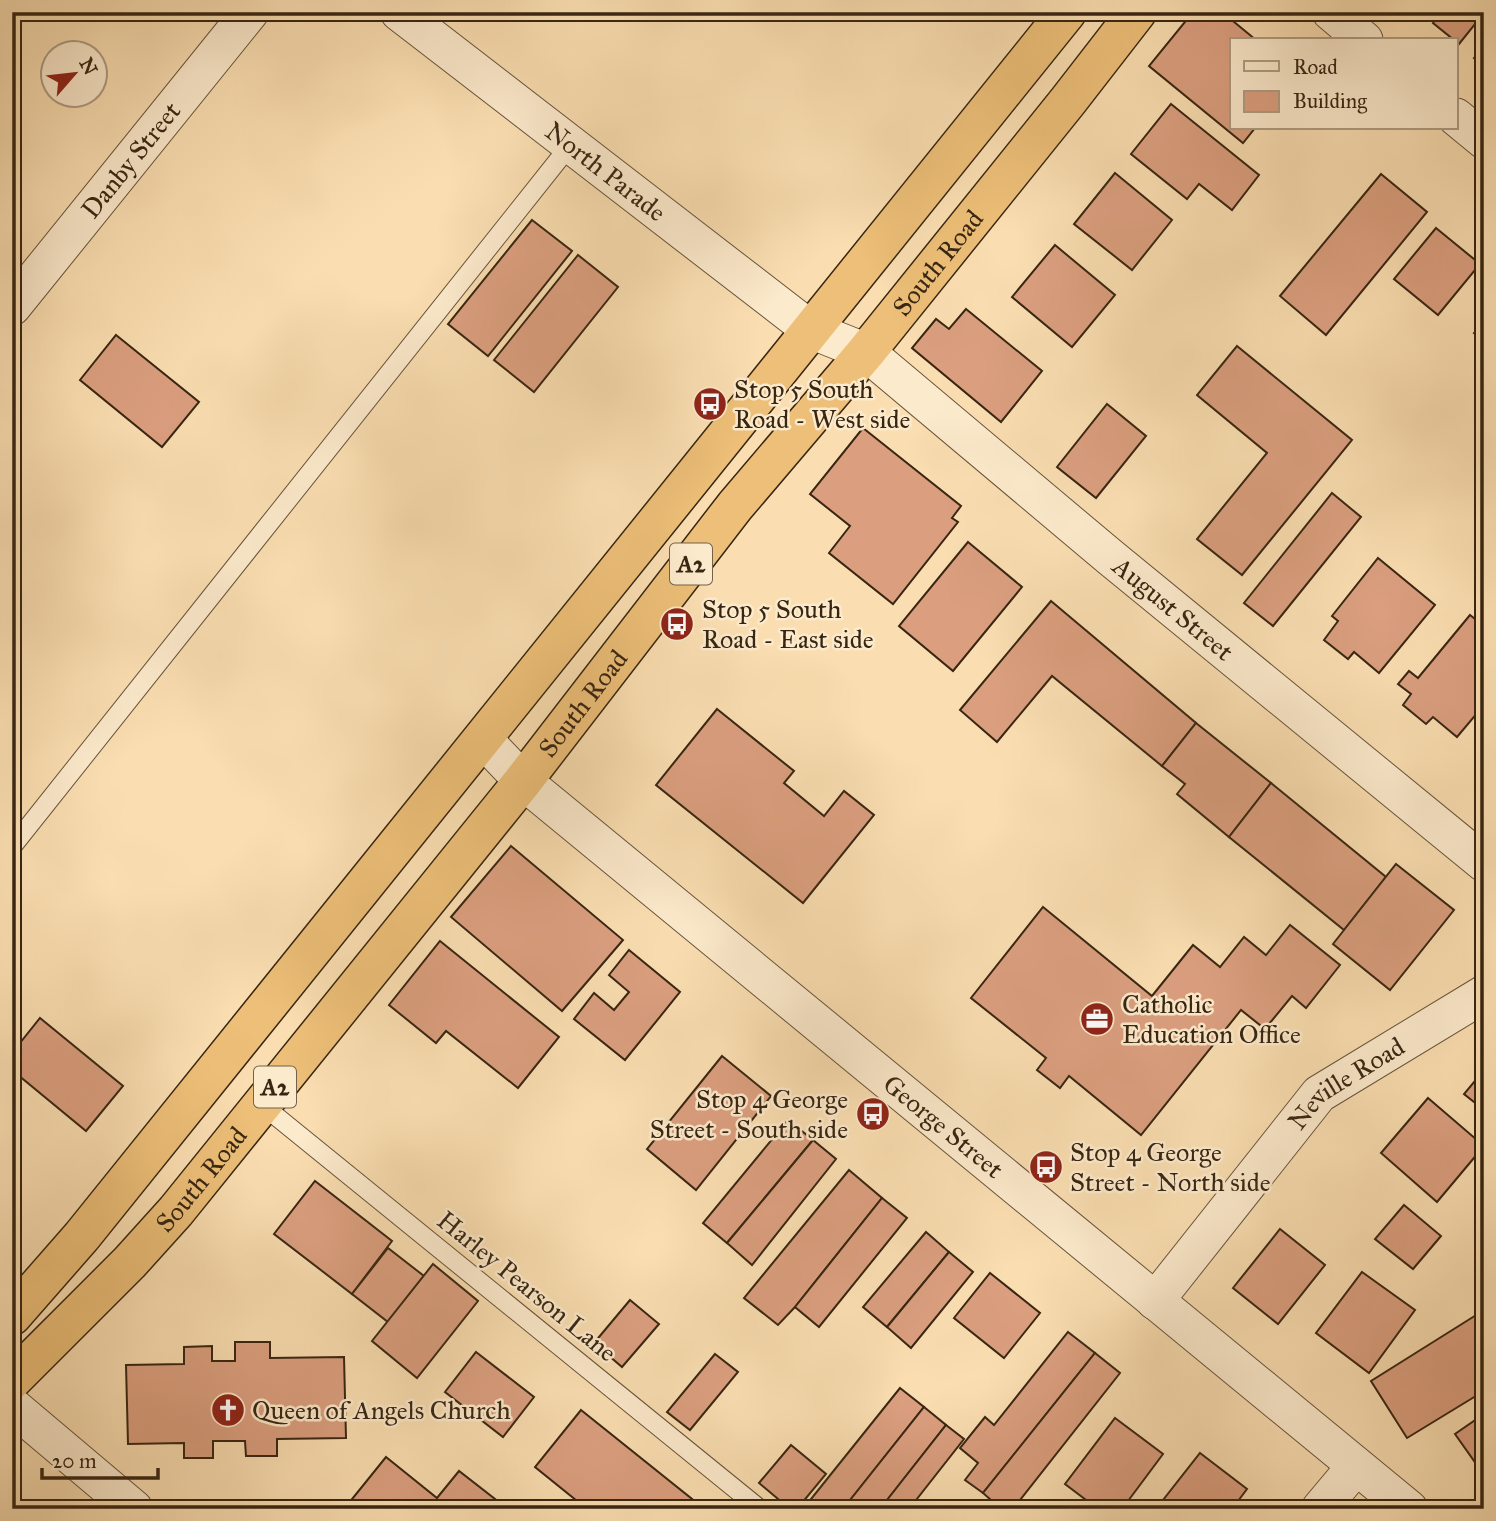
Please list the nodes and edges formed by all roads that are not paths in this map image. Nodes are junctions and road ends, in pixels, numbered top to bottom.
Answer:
1 (250, 12) edge
2 (399, 12) edge
3 (1068, 12) edge
4 (1137, 12) edge
5 (1331, 12) edge
6 (1362, 38) edge
7 (1458, 119) edge
8 (1484, 140) edge
9 (571, 145) junction
10 (12, 307) edge
11 (811, 330) junction
12 (866, 352) junction
13 (483, 739) junction
14 (523, 781) junction
15 (12, 846) edge
16 (1484, 863) edge
17 (1484, 994) edge
18 (261, 1104) junction
19 (1155, 1301) junction
20 (12, 1316) edge
21 (12, 1380) edge
22 (12, 1406) edge
23 (1356, 1465) junction
24 (134, 1509) edge
25 (760, 1509) edge
26 (1320, 1509) edge
27 (1409, 1509) edge

1 - 10 street, Danby Street
2 - 9 street, North Parade
3 - 11 highway, South Road / A2
4 - 12 highway, South Road / A2
5 - 6 street
7 - 8 street
9 - 11 street, North Parade
9 - 15 lane
11 - 12 street, North Parade
11 - 13 highway, South Road / A2
12 - 14 highway, South Road / A2
12 - 16 street, August Street
13 - 14 street, George Street
13 - 20 highway, South Road / A2
14 - 18 highway, South Road / A2
14 - 19 street, George Street
17 - 19 street, Neville Road
18 - 21 highway, South Road / A2
18 - 25 lane, Harley Pearson Lane
19 - 23 street, George Street
22 - 24 street
23 - 26 street
23 - 27 street, George Street

